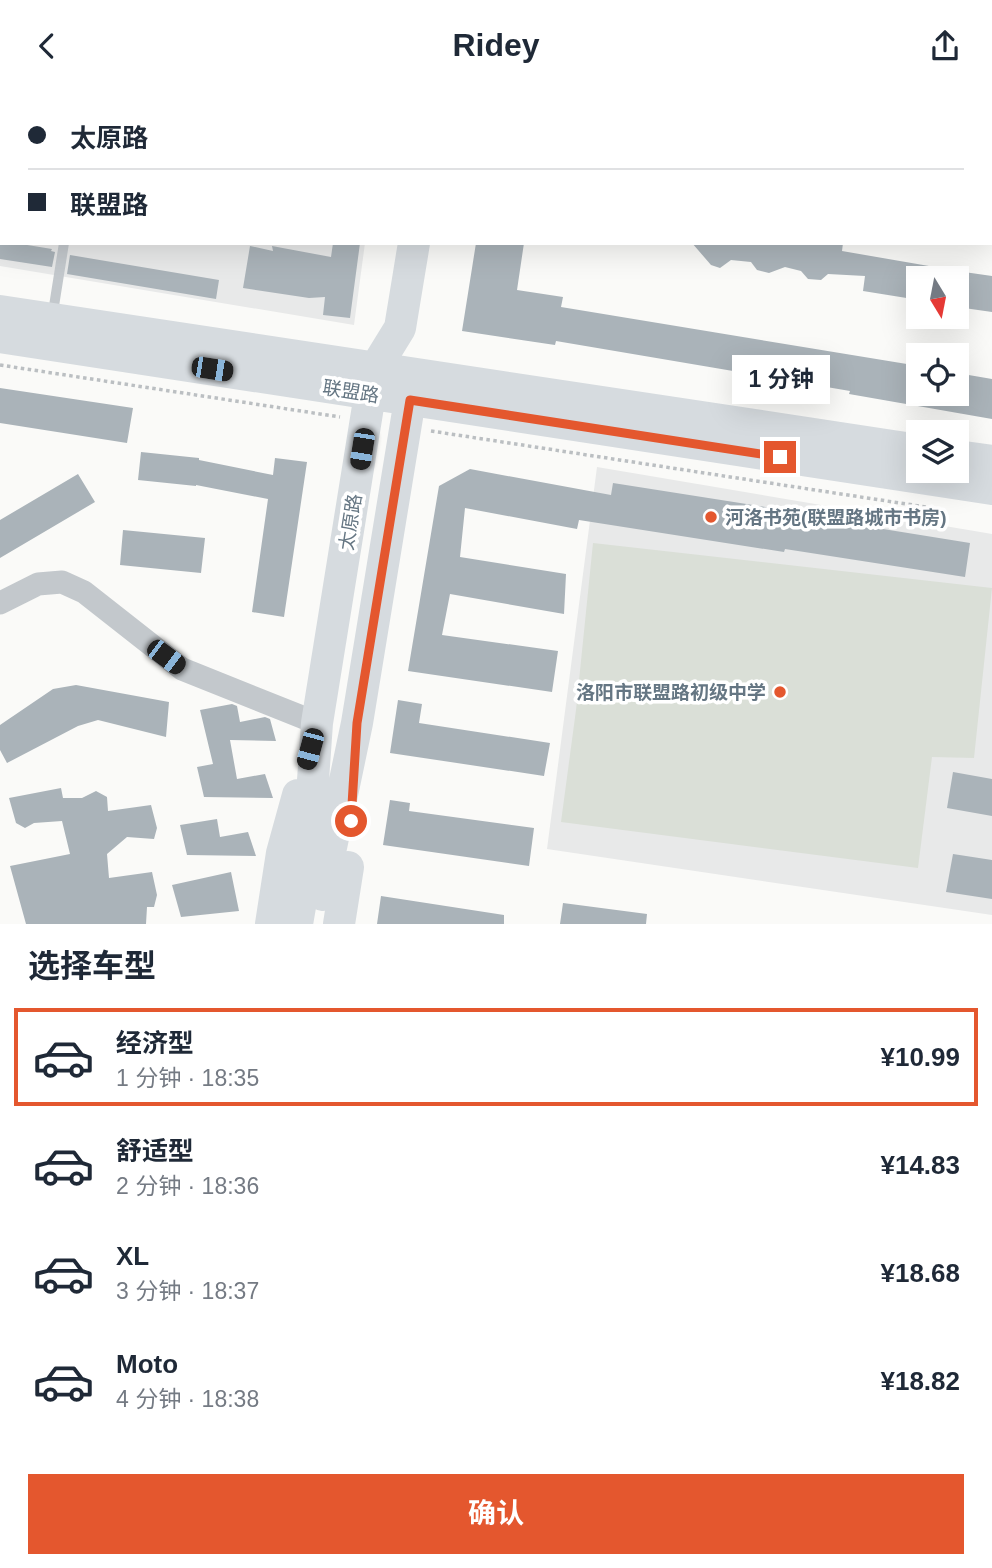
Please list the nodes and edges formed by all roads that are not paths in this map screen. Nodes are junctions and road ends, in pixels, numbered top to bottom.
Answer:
1 (64, 245) edge
2 (414, 245) edge
3 (0, 311) edge
4 (54, 319) junction
5 (400, 328) junction
6 (0, 337) edge
7 (371, 394) junction
8 (409, 400) junction
9 (906, 449) edge
10 (969, 458) edge
11 (992, 461) edge
12 (992, 489) edge
13 (0, 603) edge
14 (317, 723) junction
15 (357, 723) junction
16 (271, 924) edge
17 (297, 924) edge
18 (318, 924) edge
19 (339, 924) edge

1 - 4 lane
2 - 5 main road, 太原路
3 - 4 main road, 联盟路
4 - 7 main road, 联盟路
5 - 7 main road, 太原路
5 - 8 main road, 太原路
6 - 7 main road, 联盟路
7 - 8 main road, 联盟路
7 - 14 main road, 太原路
8 - 9 main road, 联盟路
8 - 12 main road, 联盟路
8 - 15 main road, 太原路
10 - 11 main road
13 - 14 street
14 - 16 main road, 太原路
14 - 17 main road, 太原路
15 - 18 main road, 太原路
15 - 19 main road, 太原路

